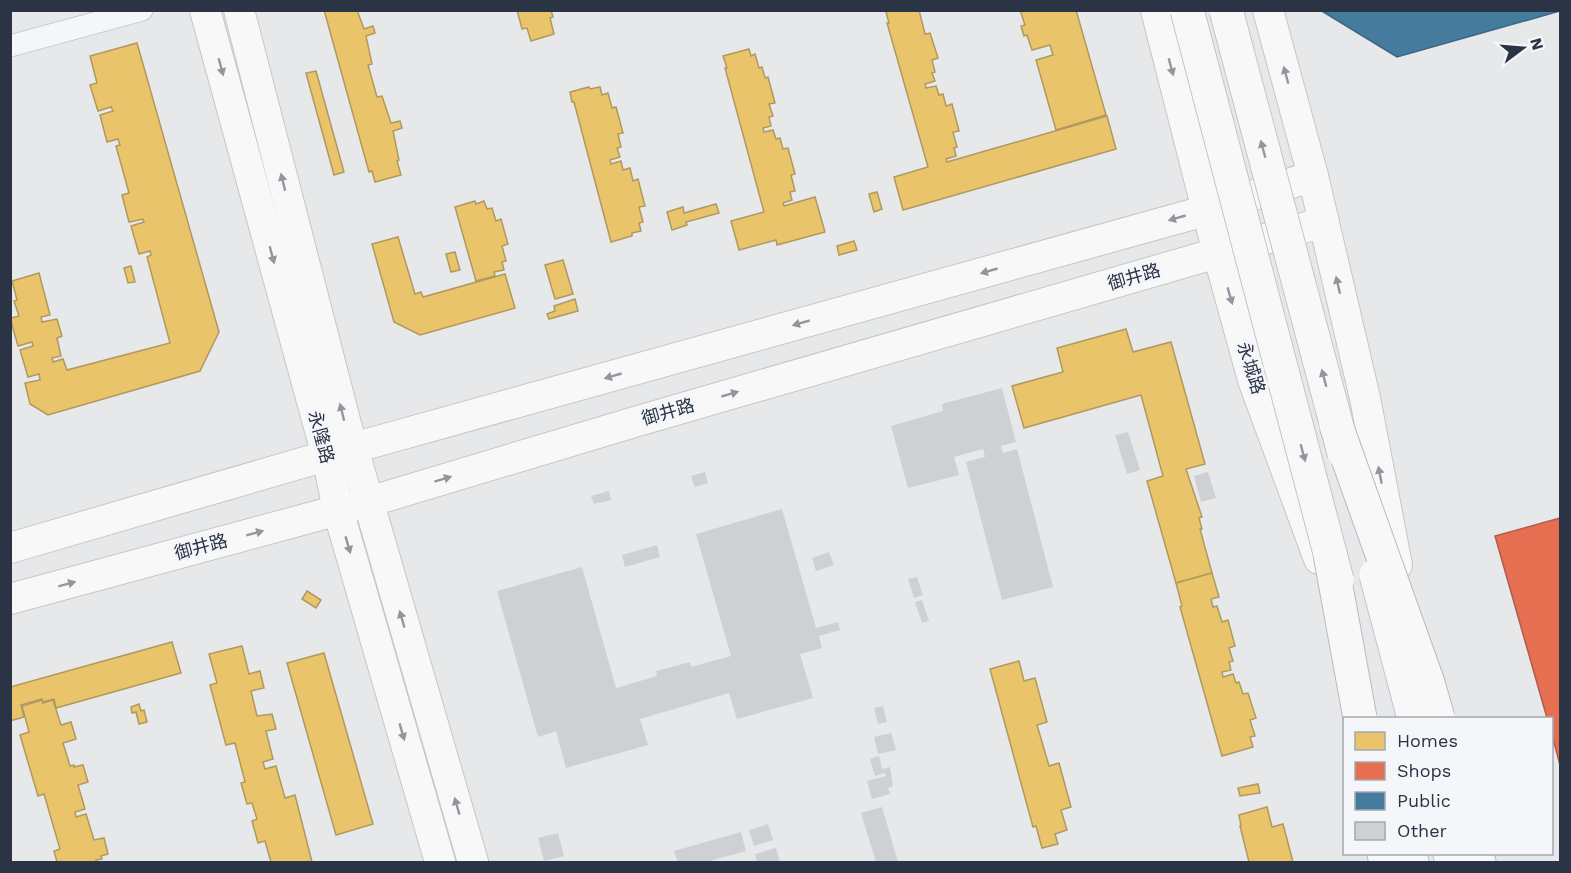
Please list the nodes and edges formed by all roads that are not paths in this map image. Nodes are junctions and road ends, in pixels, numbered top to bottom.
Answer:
1 (142, 10) edge
2 (205, 10) edge
3 (239, 10) edge
4 (1156, 10) edge
5 (1187, 10) edge
6 (1226, 10) edge
7 (1268, 10) edge
8 (10, 46) edge
9 (1313, 176) junction
10 (1208, 210) junction
11 (1324, 222) junction
12 (1218, 253) junction
13 (1336, 424) junction
14 (340, 452) junction
15 (368, 502) junction
16 (338, 510) junction
17 (10, 548) edge
18 (1330, 554) junction
19 (10, 599) edge
20 (1360, 717) edge
21 (1371, 717) edge
22 (1371, 717) edge
23 (1414, 717) edge
24 (1426, 717) edge
25 (1438, 717) edge
26 (440, 862) edge
27 (473, 862) edge

1 - 8 street
2 -> 14 street, 永隆路
14 -> 3 street, 永隆路
4 -> 10 street, 永城路
5 -> 18 main road, bridge
13 -> 6 main road, bridge
9 -> 7 street
9 - 10 street
9 - 11 street
10 - 12 street, 永城路
10 -> 14 street
11 - 12 street, 御井路
24 -> 11 street
15 -> 12 street, 御井路
12 -> 22 street, 永城路
13 - 23 main road, bridge
13 - 25 main road, bridge
14 - 15 street, 永隆路
14 - 16 street, 永隆路
14 - 17 street
15 - 16 street, 御井路
27 -> 15 street, 永隆路
19 -> 16 street, 御井路
16 -> 26 street, 永隆路
18 - 20 main road, bridge
18 - 21 main road, bridge

